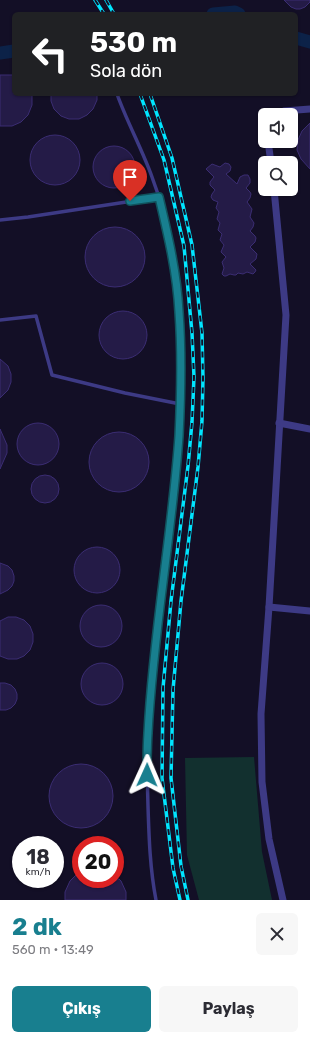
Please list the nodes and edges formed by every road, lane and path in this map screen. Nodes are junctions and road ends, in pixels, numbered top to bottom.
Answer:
1 (118, 96) edge
2 (310, 109) edge
3 (298, 110) edge
4 (275, 196) edge
5 (159, 197) junction
6 (0, 220) edge
7 (0, 320) edge
8 (180, 404) junction
9 (279, 423) junction
10 (310, 429) edge
11 (269, 607) junction
12 (310, 611) edge
13 (156, 900) edge
14 (283, 900) edge

1 - 5 lane
2 - 3 street
4 - 9 street
5 - 6 lane
5 - 8 lane
7 - 8 lane
8 - 13 lane
9 - 10 street
9 - 11 street
11 - 12 street
11 - 14 street

